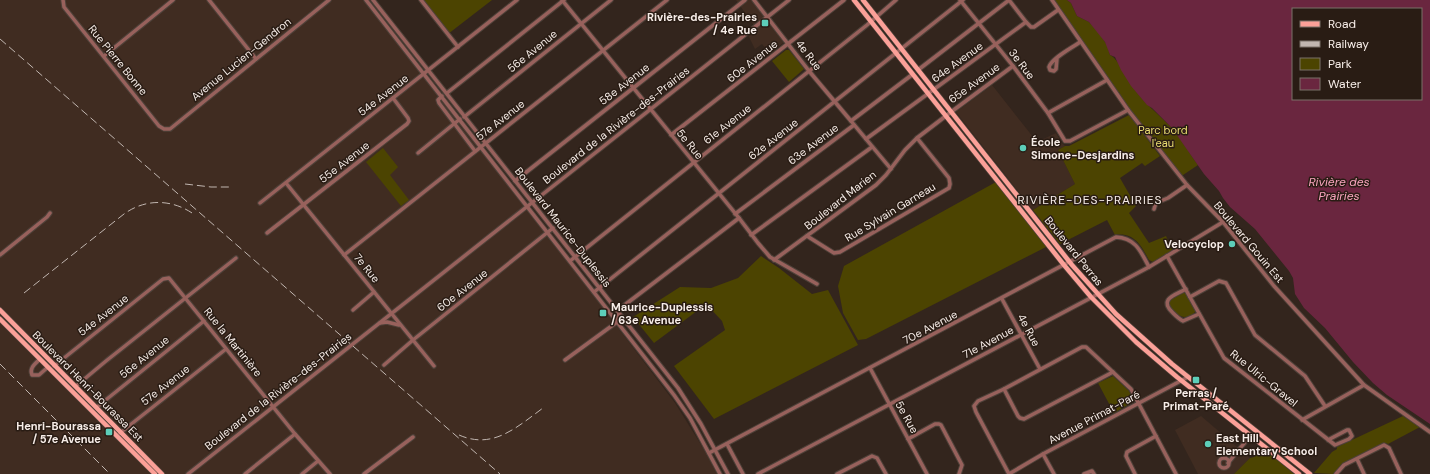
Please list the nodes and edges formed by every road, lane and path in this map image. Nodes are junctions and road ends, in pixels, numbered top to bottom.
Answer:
1 (63, 0) edge
2 (173, 0) edge
3 (209, 0) edge
4 (329, 0) edge
5 (366, 0) edge
6 (421, 0) edge
7 (517, 0) edge
8 (563, 0) edge
9 (611, 0) edge
10 (667, 0) edge
11 (745, 0) edge
12 (754, 0) edge
13 (789, 0) edge
14 (844, 0) edge
15 (854, 0) edge
16 (863, 0) edge
17 (896, 0) edge
18 (961, 0) edge
19 (1009, 0) edge
20 (1052, 0) edge
21 (375, 1) edge
22 (370, 6) junction
23 (1058, 10) junction
24 (768, 17) junction
25 (876, 17) junction
26 (871, 21) junction
27 (1026, 22) junction
28 (581, 23) junction
29 (979, 23) junction
30 (1080, 42) junction
31 (789, 43) junction
32 (996, 44) junction
33 (458, 47) junction
34 (901, 49) junction
35 (603, 50) junction
36 (896, 53) junction
37 (104, 56) junction
38 (1057, 58) dead end
39 (256, 59) junction
40 (1013, 66) junction
41 (428, 70) junction
42 (918, 70) junction
43 (809, 71) junction
44 (424, 74) junction
45 (913, 74) junction
46 (1106, 80) junction
47 (633, 88) junction
48 (934, 90) junction
49 (446, 93) junction
50 (929, 94) junction
51 (442, 96) junction
52 (393, 98) junction
53 (835, 101) junction
54 (650, 110) junction
55 (1128, 110) junction
56 (951, 112) junction
57 (1048, 113) junction
58 (946, 116) junction
59 (462, 118) junction
60 (851, 121) junction
61 (454, 124) junction
62 (854, 125) junction
63 (164, 129) joint
64 (671, 136) junction
65 (917, 138) junction
66 (866, 139) junction
67 (485, 143) junction
68 (481, 146) junction
69 (872, 147) junction
70 (475, 151) junction
71 (418, 153) dead end
72 (693, 162) junction
73 (891, 169) junction
74 (515, 181) junction
75 (286, 183) junction
76 (1186, 185) junction
77 (718, 194) junction
78 (260, 203) dead end
79 (532, 203) junction
80 (304, 205) junction
81 (528, 206) junction
82 (1154, 208) dead end
83 (50, 213) dead end
84 (736, 214) junction
85 (739, 218) junction
86 (1223, 222) junction
87 (553, 228) junction
88 (547, 232) junction
89 (267, 233) dead end
90 (751, 235) junction
91 (807, 236) junction
92 (344, 254) junction
93 (0, 255) edge
94 (1168, 256) junction
95 (575, 257) junction
96 (236, 258) dead end
97 (774, 260) junction
98 (570, 261) junction
99 (1070, 262) junction
100 (1064, 265) junction
101 (1149, 267) junction
102 (167, 278) joint
103 (817, 284) dead end
104 (600, 288) junction
105 (1186, 289) junction
106 (374, 292) junction
107 (594, 292) junction
108 (1097, 294) junction
109 (1091, 297) junction
110 (1190, 297) junction
111 (185, 299) junction
112 (1002, 299) junction
113 (0, 310) edge
114 (353, 310) dead end
115 (392, 313) junction
116 (619, 313) junction
117 (1199, 314) junction
118 (0, 319) edge
119 (204, 321) junction
120 (617, 322) junction
121 (379, 323) junction
122 (401, 325) junction
123 (1021, 335) junction
124 (413, 340) junction
125 (226, 349) junction
126 (40, 359) junction
127 (564, 360) dead end
128 (384, 366) dead end
129 (434, 366) dead end
130 (51, 367) junction
131 (870, 368) junction
132 (1040, 369) junction
133 (1113, 372) junction
134 (1188, 377) junction
135 (1182, 381) junction
136 (1364, 385) junction
137 (76, 386) junction
138 (1004, 389) junction
139 (686, 399) junction
140 (680, 403) junction
141 (890, 404) junction
142 (1139, 404) junction
143 (1325, 406) junction
144 (97, 407) junction
145 (273, 407) junction
146 (1302, 420) junction
147 (1430, 432) edge
148 (119, 433) junction
149 (295, 434) junction
150 (1156, 436) junction
151 (1251, 436) junction
152 (413, 437) dead end
153 (908, 439) junction
154 (1328, 440) junction
155 (727, 444) junction
156 (715, 450) junction
157 (709, 453) junction
158 (1043, 454) junction
159 (1357, 459) junction
160 (318, 461) junction
161 (1228, 463) dead end
162 (844, 472) edge
163 (154, 474) edge
164 (162, 474) edge
165 (188, 474) edge
166 (245, 474) edge
167 (302, 474) edge
168 (330, 474) edge
169 (364, 474) edge
170 (720, 474) edge
171 (728, 474) edge
172 (743, 474) edge
173 (758, 474) edge
174 (837, 474) edge
175 (886, 474) edge
176 (926, 474) edge
177 (958, 474) edge
178 (1009, 474) edge
179 (1054, 474) edge
180 (1084, 474) edge
181 (1094, 474) edge
182 (1136, 474) edge
183 (1176, 474) edge
184 (1299, 474) edge
185 (1310, 474) edge
186 (1336, 474) edge
187 (1364, 474) edge
188 (1401, 474) edge

1 - 37 street, Rue Pierre Bonne
2 - 37 street
3 - 39 street
4 - 39 street, Avenue Lucien-Gendron
5 - 22 street, Boulevard Maurice-Duplessis
6 - 33 street
7 - 33 street, 54e Avenue
8 - 28 street, 5e Rue
8 - 49 street
9 - 28 street, 56e Avenue
10 - 35 street, 57e Avenue
11 - 47 street, 58e Avenue
12 - 24 street, 4e Rue
13 - 24 street, Boulevard de la Rivière-des-Prairies
14 - 31 street, 60e Avenue
15 - 26 main road, Boulevard Perras
16 - 25 main road, Boulevard Perras
17 - 25 street, 61e Avenue
18 - 29 street, 3e Rue
18 - 34 street, 62e Avenue
19 - 27 street
19 - 29 street
20 - 23 street, Boulevard Gouin Est
21 - 22 street
21 - 41 street, Boulevard Maurice-Duplessis
22 - 44 street, Boulevard Maurice-Duplessis
23 - 27 street
23 - 30 street, Boulevard Gouin Est
24 - 31 street, 4e Rue
24 - 54 street, Boulevard de la Rivière-des-Prairies
25 - 26 street, 61e Avenue
25 - 34 main road, Boulevard Perras
26 - 36 main road, Boulevard Perras
26 - 43 street, 61e Avenue
27 - 32 street, 64e Avenue
28 - 35 street, 5e Rue
28 - 59 street, 56e Avenue
29 - 32 street, 3e Rue
29 - 42 street
30 - 38 street
30 - 46 street, Boulevard Gouin Est
31 - 43 street, 4e Rue
31 - 64 street, 60e Avenue
32 - 40 street, 3e Rue
32 - 48 street, 64e Avenue
33 - 41 street, 54e Avenue
34 - 36 street, 62e Avenue
34 - 42 main road, Boulevard Perras
35 - 47 street, 5e Rue
35 - 67 street, 57e Avenue
36 - 45 main road, Boulevard Perras
36 - 53 street, 62e Avenue
37 - 63 street, Rue Pierre Bonne
39 - 63 street, Avenue Lucien-Gendron
40 - 56 street, 65e Avenue
40 - 57 street, 3e Rue
41 - 44 street, 54e Avenue
41 - 49 street, Boulevard Maurice-Duplessis
42 - 48 main road, Boulevard Perras
43 - 53 street, 4e Rue
43 - 72 street, 61e Avenue
44 - 51 street, Boulevard Maurice-Duplessis
44 - 52 street, 54e Avenue
45 - 50 main road, Boulevard Perras
45 - 60 street, 63e Avenue
46 - 55 street, Boulevard Gouin Est
46 - 57 street
47 - 54 street, 5e Rue
47 - 74 street, 58e Avenue
48 - 50 street, 64e Avenue
48 - 56 main road, Boulevard Perras
49 - 59 street, Boulevard Maurice-Duplessis
50 - 58 main road, Boulevard Perras
50 - 66 street, 64e Avenue
51 - 59 street, Boulevard Maurice-Duplessis
51 - 61 street
52 - 75 street, 54e Avenue
52 - 80 street, 55e Avenue
53 - 60 street, 4e Rue
53 - 77 street, 62e Avenue
54 - 64 street, 5e Rue
54 - 79 street, Boulevard de la Rivière-des-Prairies
55 - 57 street, 3e Rue
55 - 76 street, Boulevard Gouin Est
56 - 58 street, 65e Avenue
56 - 99 main road, Boulevard Perras
58 - 65 street, Boulevard Marien
58 - 100 main road, Boulevard Perras
59 - 61 street, 56e Avenue
59 - 67 street, Boulevard Maurice-Duplessis
59 - 68 street, Boulevard Maurice-Duplessis
60 - 62 street, 63e Avenue
61 - 70 street
61 - 71 street, 56e Avenue
62 - 66 street
62 - 84 street, 63e Avenue
64 - 72 street, 5e Rue
65 - 73 street, Boulevard Marien
65 - 91 street, Rue Sylvain Garneau
66 - 69 street
67 - 68 street, 57e Avenue
67 - 74 street, Boulevard Maurice-Duplessis
68 - 70 street, 57e Avenue
68 - 81 street, Boulevard Maurice-Duplessis
69 - 73 street
69 - 90 street
70 - 92 street, 57e Avenue
72 - 77 street, 5e Rue
72 - 95 street, 61e Avenue
73 - 91 street, Boulevard Marien
74 - 79 street, Boulevard Maurice-Duplessis
75 - 78 street, 54e Avenue
75 - 80 street, 7e Rue
76 - 82 street
76 - 86 street, Boulevard Gouin Est
77 - 84 street, 5e Rue
77 - 104 street, 62e Avenue
79 - 81 street, Boulevard de la Rivière-des-Prairies
79 - 87 street, Boulevard Maurice-Duplessis
80 - 89 street, 55e Avenue
80 - 92 street, 7e Rue
81 - 88 street, Boulevard Maurice-Duplessis
81 - 115 street, Boulevard de la Rivière-des-Prairies
83 - 93 street
84 - 85 street, 5e Rue
85 - 90 street, 5e Rue
85 - 116 street
86 - 94 street, 71e Avenue
86 - 136 street, Boulevard Gouin Est
87 - 88 street, 60e Avenue
87 - 95 street, Boulevard Maurice-Duplessis
88 - 98 street, Boulevard Maurice-Duplessis
88 - 124 street, 60e Avenue
90 - 97 street, 5e Rue
91 - 97 street, Boulevard Marien
92 - 106 street, 7e Rue
94 - 101 street, 71e Avenue
94 - 105 street, Rue Ulric-Gravel
95 - 98 street, 61e Avenue
95 - 104 street, Boulevard Maurice-Duplessis
96 - 111 street
97 - 103 street, 5e Rue
98 - 107 street, Boulevard Maurice-Duplessis
99 - 100 street, 70e Avenue
99 - 101 street, 70e Avenue
99 - 108 main road, Boulevard Perras
100 - 109 main road, Boulevard Perras
100 - 112 street, 70e Avenue
101 - 108 street, 71e Avenue
102 - 111 street, Rue la Martinière
102 - 130 street, 54e Avenue
104 - 107 street, 62e Avenue
104 - 116 street, Boulevard Maurice-Duplessis
105 - 110 street, Rue Ulric-Gravel
105 - 117 street
106 - 114 street
106 - 115 street, 7e Rue
107 - 120 street, Boulevard Maurice-Duplessis
108 - 109 street, 71e Avenue
108 - 134 main road, Boulevard Perras
109 - 123 street, 71e Avenue
109 - 135 main road, Boulevard Perras
110 - 117 street, Rue Ulric-Gravel
110 - 143 street
111 - 119 street, Rue la Martinière
111 - 137 street
112 - 123 street, 4e Rue
112 - 131 street, 70e Avenue
113 - 130 main road, Boulevard Henri-Bourassa Est
115 - 121 street, Boulevard de la Rivière-des-Prairies
115 - 122 street, 7e Rue
116 - 120 street
116 - 139 street, Boulevard Maurice-Duplessis
117 - 146 street, Rue Ulric-Gravel
118 - 126 main road, Boulevard Henri-Bourassa Est
119 - 125 street, Rue la Martinière
119 - 144 street, 56e Avenue
120 - 127 street
120 - 140 street, Boulevard Maurice-Duplessis
121 - 122 street
121 - 145 street, Boulevard de la Rivière-des-Prairies
122 - 124 street, 7e Rue
123 - 132 street, 4e Rue
123 - 141 street, 71e Avenue
124 - 128 street, 60e Avenue
124 - 129 street, 7e Rue
125 - 145 street, Rue la Martinière
125 - 148 street, 57e Avenue
126 - 130 main road, Boulevard Henri-Bourassa Est
126 - 130 street, Boulevard Henri-Bourassa Est
130 - 137 main road, Boulevard Henri-Bourassa Est
130 - 148 main road, Boulevard Henri-Bourassa Est
131 - 141 street, 5e Rue
131 - 155 street, 70e Avenue
132 - 133 street
132 - 138 street
133 - 138 street
133 - 142 street
134 - 135 street, Avenue Primat-Paré
134 - 185 main road, Boulevard Perras
135 - 142 street, Avenue Primat-Paré
135 - 151 main road, Boulevard Perras
136 - 143 street
136 - 147 street, Boulevard Gouin Est
137 - 144 main road, Boulevard Henri-Bourassa Est
138 - 178 street
139 - 140 street
139 - 156 street, Boulevard Maurice-Duplessis
140 - 157 street, Boulevard Maurice-Duplessis
141 - 153 street, 5e Rue
141 - 173 street, 71e Avenue
142 - 150 street
142 - 158 street, Avenue Primat-Paré
143 - 146 street
144 - 148 main road, Boulevard Henri-Bourassa Est
145 - 149 street, Rue la Martinière
145 - 165 street, Boulevard de la Rivière-des-Prairies
146 - 154 street, Rue Ulric-Gravel
148 - 163 main road, Boulevard Henri-Bourassa Est
148 - 164 main road, Boulevard Henri-Bourassa Est
149 - 160 street, Rue la Martinière
149 - 166 street
150 - 182 street
150 - 183 street
151 - 161 street
151 - 184 main road, Boulevard Perras
152 - 169 street
153 - 176 street, 5e Rue
153 - 177 street
154 - 154 street
155 - 156 street, 70e Avenue
155 - 172 street
156 - 157 street, 70e Avenue
156 - 171 street, Boulevard Maurice-Duplessis
157 - 170 street, Boulevard Maurice-Duplessis
158 - 178 street, Avenue Primat-Paré
158 - 179 street
159 - 186 street
159 - 187 street
159 - 188 street
160 - 167 street
160 - 168 street, Rue la Martinière
162 - 174 street
162 - 175 street
180 - 181 street

